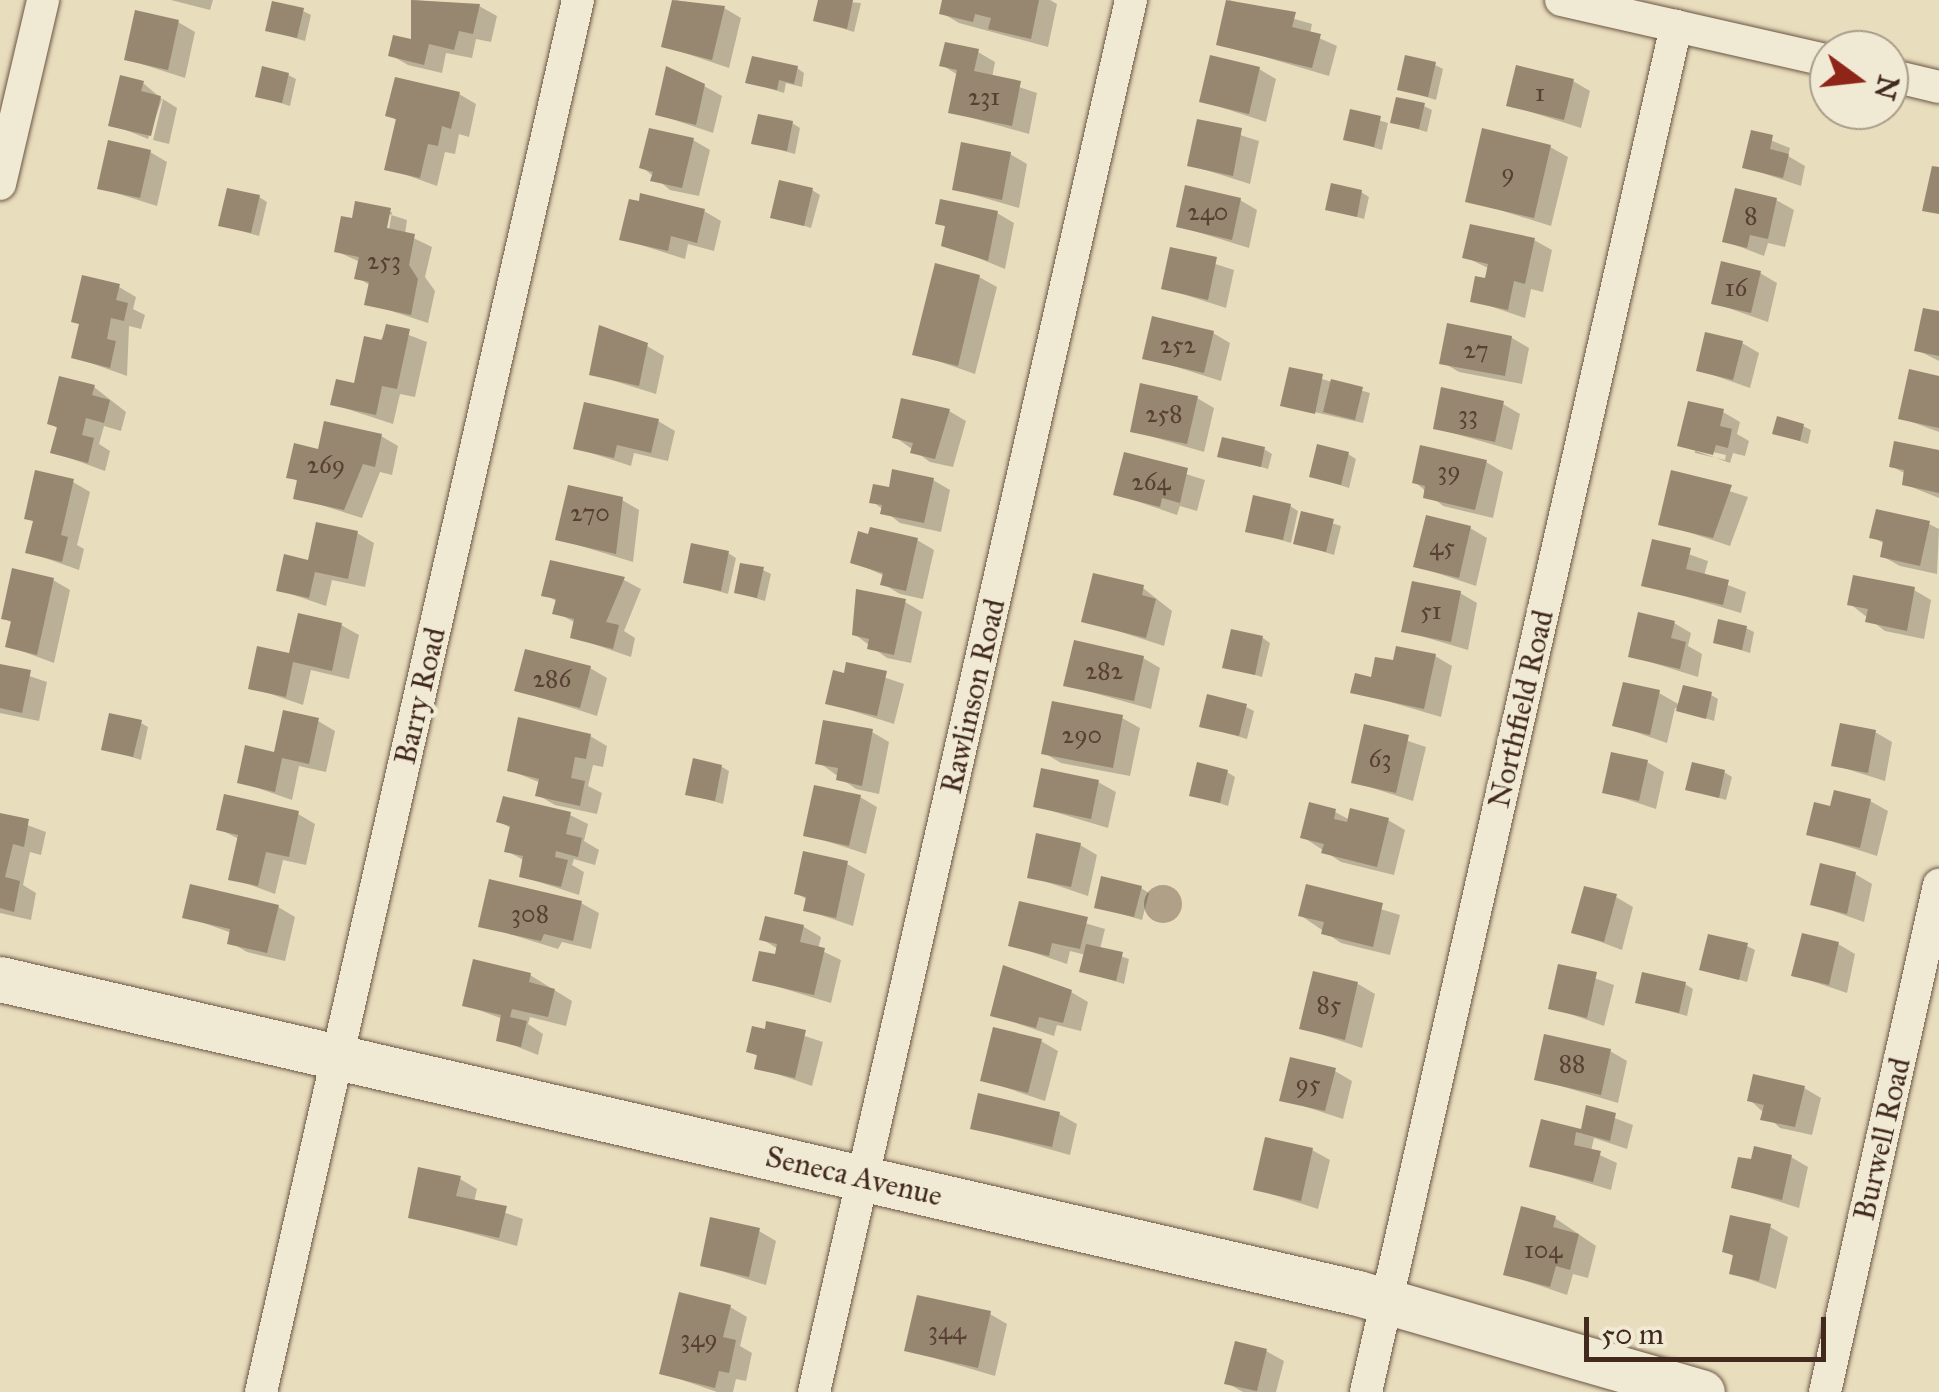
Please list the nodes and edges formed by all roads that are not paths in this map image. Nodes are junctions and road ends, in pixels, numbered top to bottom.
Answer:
1 (43, 0) edge
2 (578, 0) edge
3 (1131, 0) edge
4 (1561, 0) edge
5 (1676, 26) junction
6 (1809, 56) edge
7 (1909, 80) edge
8 (1939, 87) edge
9 (0, 184) edge
10 (1939, 885) edge
11 (0, 979) edge
12 (339, 1056) junction
13 (864, 1179) junction
14 (1387, 1300) junction
15 (261, 1392) edge
16 (814, 1392) edge
17 (1366, 1392) edge
18 (1702, 1392) edge
19 (1825, 1392) edge

1 - 9 street
2 - 12 street, Barry Road
3 - 13 street, Rawlinson Road
4 - 5 street
5 - 6 street
5 - 14 street, Northfield Road
7 - 8 street
10 - 19 street, Burwell Road
11 - 12 street, Seneca Avenue
12 - 13 street, Seneca Avenue
12 - 15 street, Barry Road
13 - 14 street, Seneca Avenue
13 - 16 street, Rawlinson Road
14 - 17 street, Northfield Road
14 - 18 street, Seneca Avenue

